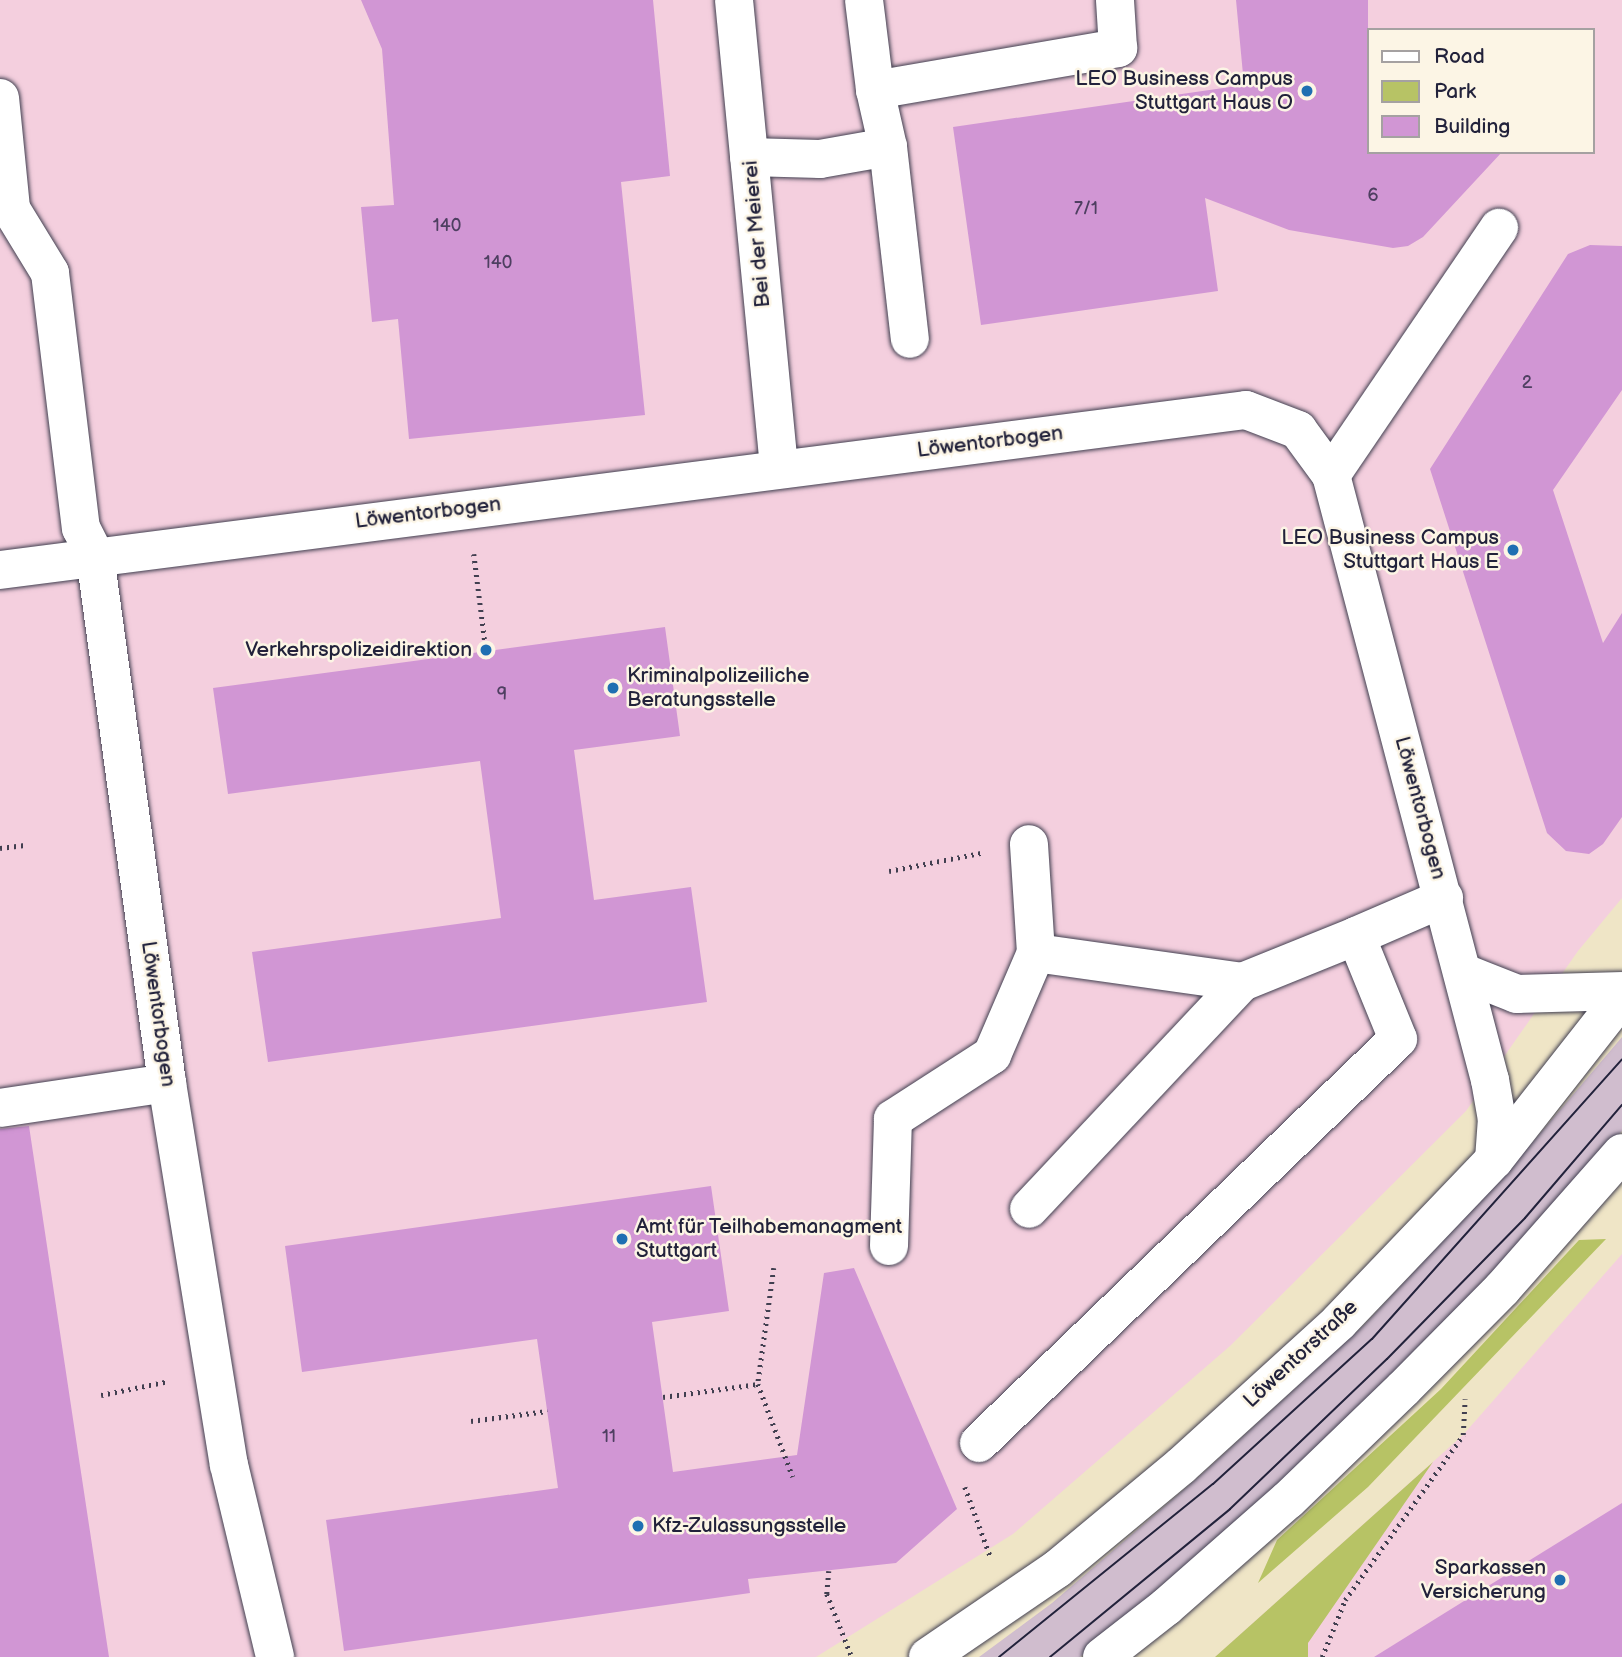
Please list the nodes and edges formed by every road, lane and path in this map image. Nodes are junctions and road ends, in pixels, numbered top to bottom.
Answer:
1 (734, 0) edge
2 (864, 0) edge
3 (1115, 0) edge
4 (875, 90) junction
5 (0, 98) edge
6 (888, 147) junction
7 (750, 157) junction
8 (6, 210) edge
9 (1499, 228) dead end
10 (910, 339) dead end
11 (779, 469) junction
12 (1331, 475) junction
13 (95, 556) junction
14 (0, 570) edge
15 (478, 584) dead end
16 (486, 650) dead end
17 (25, 845) dead end
18 (1029, 845) dead end
19 (0, 848) edge
20 (981, 853) dead end
21 (889, 872) dead end
22 (1444, 898) junction
23 (1356, 936) junction
24 (1036, 953) junction
25 (1464, 973) junction
26 (1242, 982) junction
27 (1622, 991) edge
28 (1622, 997) edge
29 (167, 1083) junction
30 (0, 1108) edge
31 (1622, 1153) edge
32 (1494, 1160) junction
33 (1028, 1209) dead end
34 (888, 1246) dead end
35 (774, 1268) dead end
36 (214, 1373) junction
37 (758, 1384) junction
38 (101, 1395) dead end
39 (663, 1398) dead end
40 (1465, 1399) dead end
41 (547, 1411) dead end
42 (471, 1421) dead end
43 (979, 1443) dead end
44 (793, 1477) dead end
45 (964, 1484) dead end
46 (995, 1568) dead end
47 (829, 1571) dead end
48 (275, 1657) edge
49 (852, 1657) edge
50 (929, 1657) edge
51 (1102, 1657) edge
52 (1322, 1657) edge

1 - 7 street, Bei der Meierei
2 - 4 street
3 - 4 street
4 - 6 street
5 - 8 street
6 - 7 street
6 - 10 street
7 - 11 street, Bei der Meierei
8 - 13 street
9 - 12 street
11 - 12 street, Löwentorbogen
11 - 13 street, Löwentorbogen
12 - 22 street, Löwentorbogen
13 - 14 street
13 - 29 street, Löwentorbogen
15 - 16 path
17 - 19 path
18 - 24 street
20 - 21 path
22 - 23 street
22 - 25 street, Löwentorbogen
23 - 26 street
23 - 43 street
24 - 26 street
24 - 34 street
25 - 27 street
25 - 32 street, Löwentorbogen
26 - 33 street
28 - 32 street, Löwentorstraße
29 - 30 street
29 - 36 street, Löwentorbogen
31 - 51 street
32 - 50 street, Löwentorstraße
35 - 37 path
36 - 38 path
36 - 48 street, Löwentorbogen
37 - 39 path
37 - 44 path
40 - 52 path
41 - 42 path
45 - 46 path
47 - 49 path

